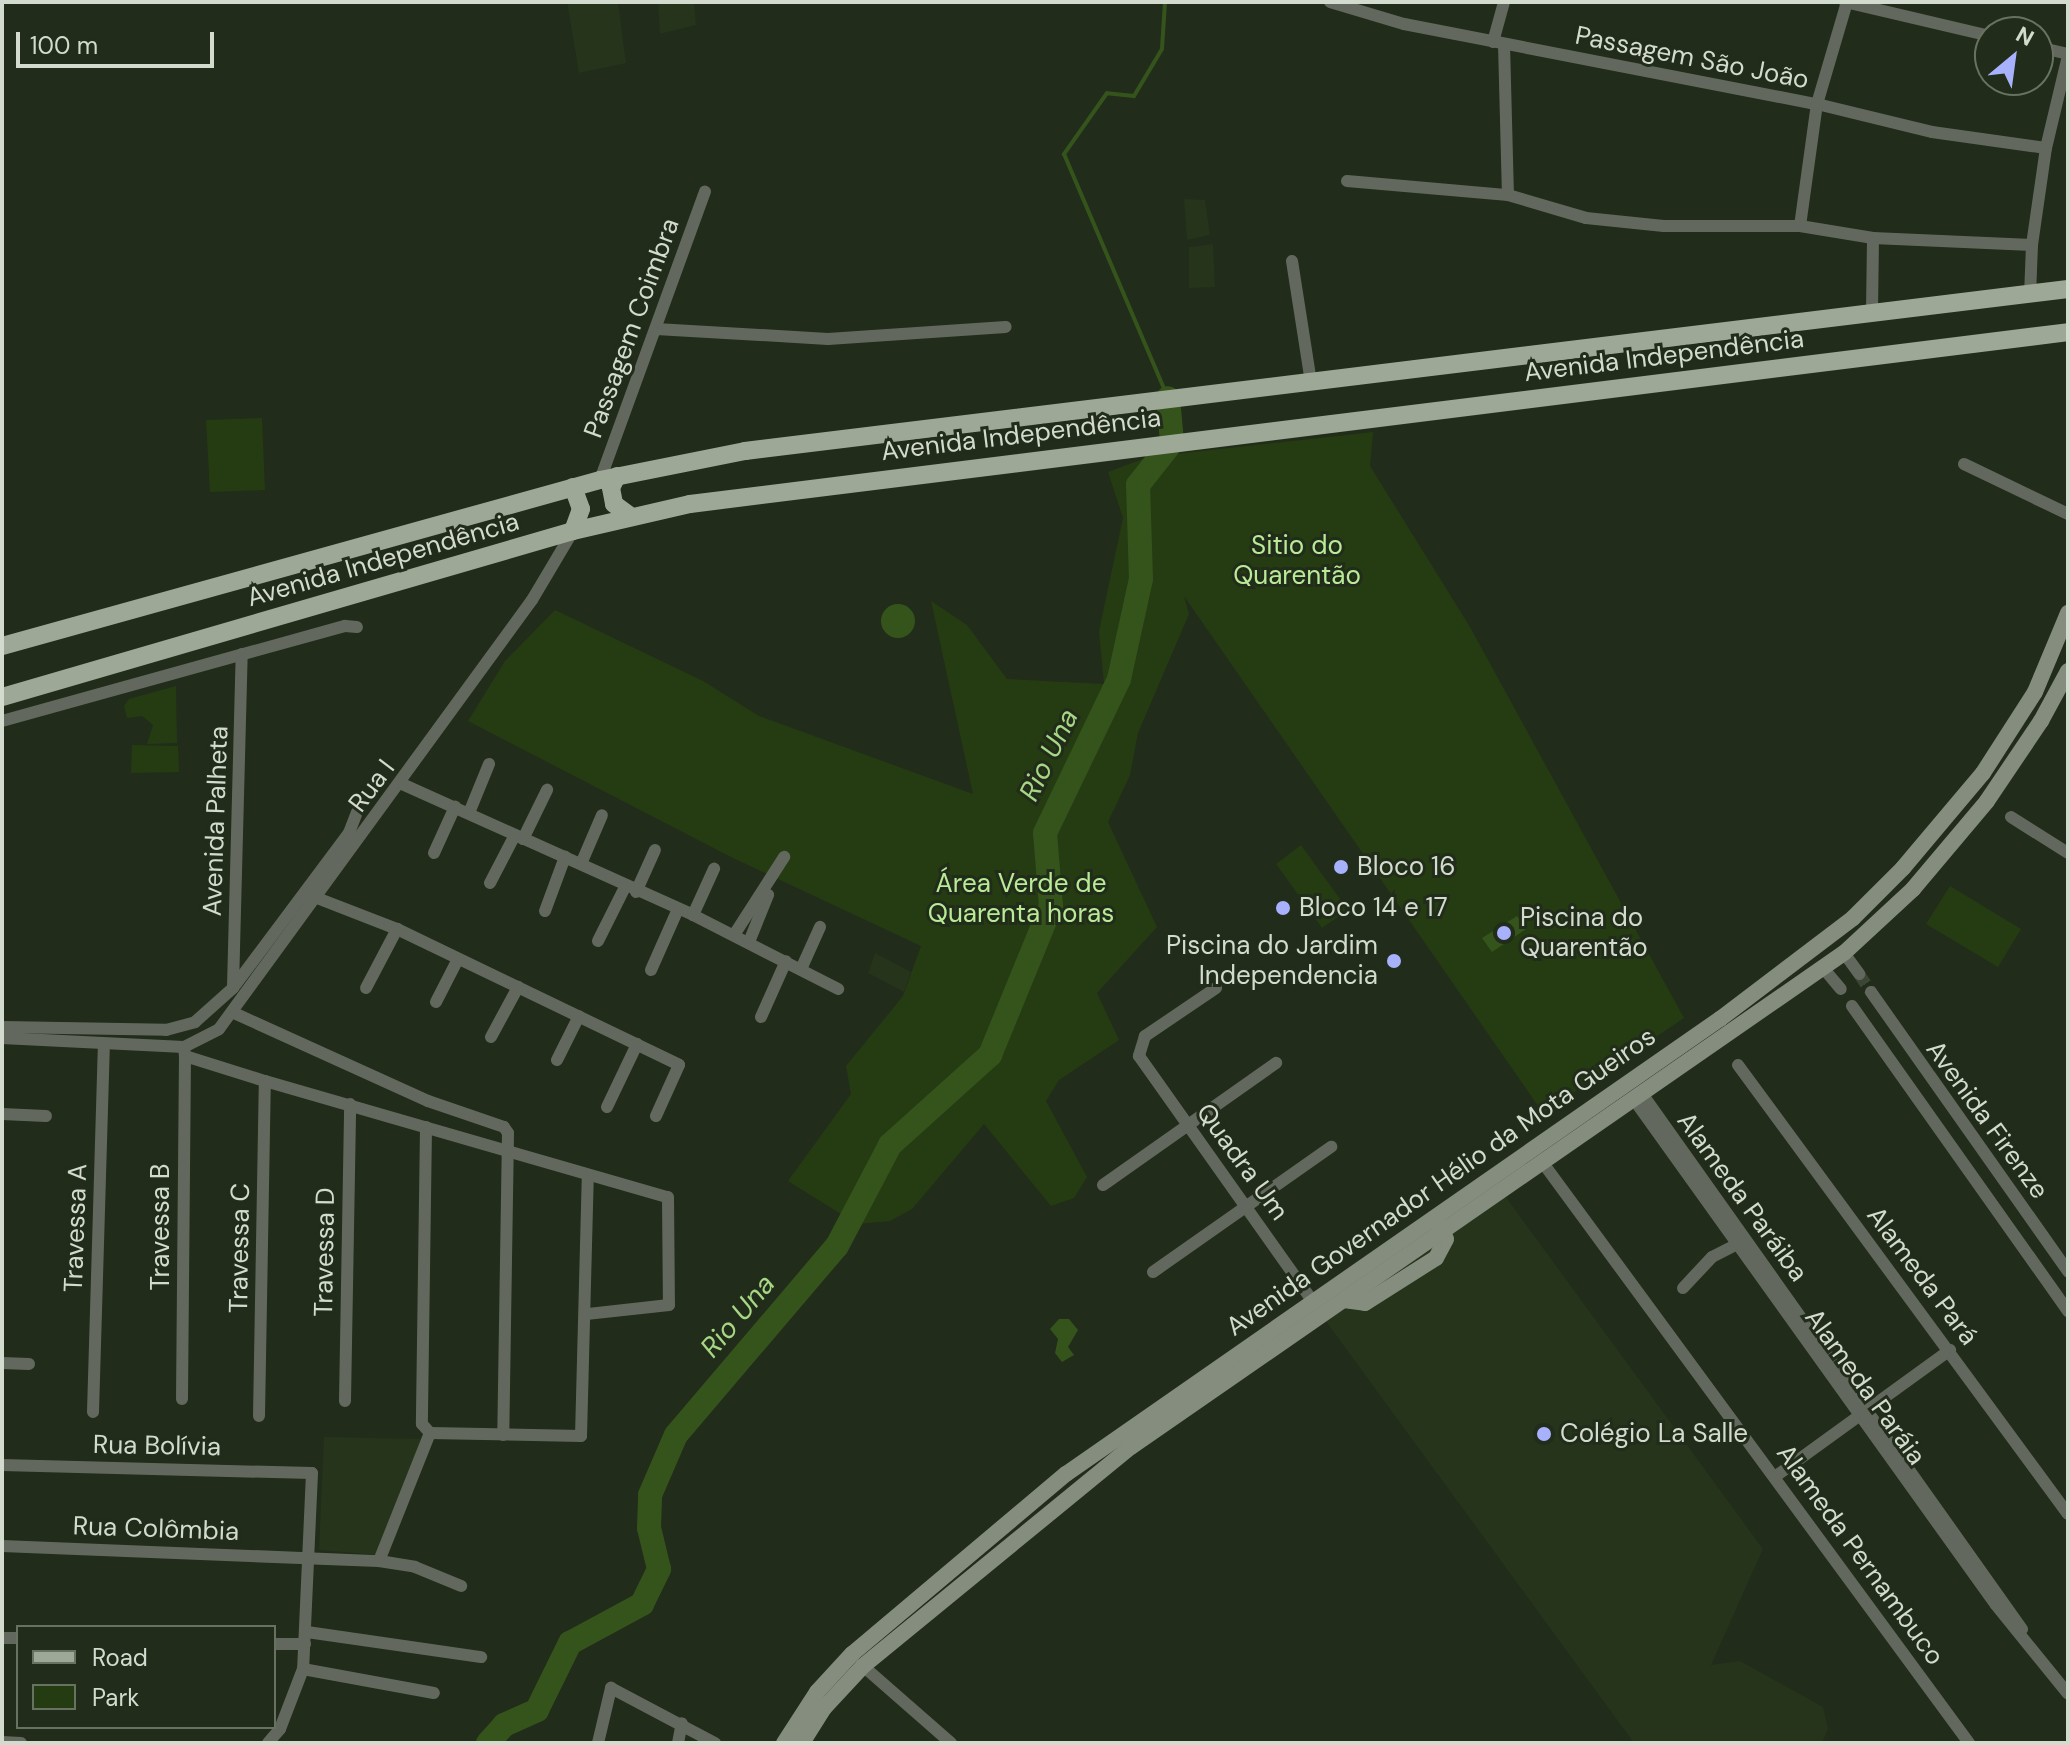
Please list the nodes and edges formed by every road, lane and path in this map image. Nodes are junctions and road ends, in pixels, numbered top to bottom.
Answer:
1 (1330, 2) edge
2 (1504, 2) edge
3 (1846, 2) edge
4 (1974, 32) edge
5 (1499, 43) junction
6 (2068, 55) edge
7 (1817, 104) junction
8 (2046, 148) junction
9 (1347, 181) dead end
10 (705, 192) dead end
11 (1508, 195) junction
12 (1800, 226) junction
13 (1873, 238) junction
14 (2032, 245) junction
15 (1292, 261) dead end
16 (2068, 289) edge
17 (2030, 295) junction
18 (1872, 311) junction
19 (1006, 327) dead end
20 (656, 329) junction
21 (2068, 332) edge
22 (1311, 382) junction
23 (1964, 464) dead end
24 (609, 478) junction
25 (573, 487) junction
26 (2068, 514) edge
27 (629, 515) junction
28 (573, 531) junction
29 (2068, 613) edge
30 (357, 627) dead end
31 (2, 646) edge
32 (242, 654) junction
33 (2068, 671) edge
34 (2, 697) edge
35 (2, 721) edge
36 (489, 764) dead end
37 (402, 784) junction
38 (547, 790) dead end
39 (455, 807) junction
40 (357, 812) dead end
41 (469, 813) junction
42 (602, 815) dead end
43 (2011, 817) dead end
44 (519, 837) junction
45 (655, 850) dead end
46 (434, 853) dead end
47 (2068, 853) edge
48 (565, 857) junction
49 (784, 857) dead end
50 (581, 864) junction
51 (714, 869) dead end
52 (490, 883) dead end
53 (631, 890) junction
54 (768, 895) dead end
55 (317, 898) junction
56 (678, 909) junction
57 (545, 911) dead end
58 (693, 915) junction
59 (820, 927) dead end
60 (397, 929) junction
61 (734, 935) junction
62 (598, 941) dead end
63 (749, 942) junction
64 (1844, 953) junction
65 (458, 959) junction
66 (786, 961) junction
67 (802, 967) junction
68 (1824, 969) junction
69 (651, 970) dead end
70 (1859, 974) tunnel mouth
71 (518, 987) junction
72 (233, 988) junction
73 (366, 988) dead end
74 (1216, 988) dead end
75 (838, 989) dead end
76 (1841, 989) dead end
77 (1871, 992) tunnel mouth
78 (436, 1002) dead end
79 (1852, 1006) dead end
80 (234, 1013) junction
81 (579, 1016) junction
82 (761, 1017) dead end
83 (2, 1027) edge
84 (1900, 1036) junction
85 (491, 1037) dead end
86 (2, 1038) edge
87 (637, 1044) junction
88 (104, 1045) junction
89 (184, 1052) junction
90 (557, 1060) dead end
91 (1276, 1063) dead end
92 (1738, 1065) dead end
93 (1894, 1068) junction
94 (265, 1081) junction
95 (1639, 1098) junction
96 (350, 1104) junction
97 (607, 1107) dead end
98 (2, 1114) edge
99 (46, 1116) dead end
100 (656, 1116) dead end
101 (1187, 1124) junction
102 (426, 1127) junction
103 (1331, 1147) dead end
104 (507, 1152) junction
105 (1543, 1163) junction
106 (588, 1176) junction
107 (1103, 1185) dead end
108 (2013, 1195) junction
109 (1247, 1206) junction
110 (1995, 1208) junction
111 (1438, 1224) junction
112 (1736, 1245) junction
113 (2068, 1271) edge
114 (1153, 1272) dead end
115 (1683, 1288) dead end
116 (1312, 1300) junction
117 (2068, 1311) edge
118 (588, 1314) junction
119 (1950, 1350) junction
120 (2, 1363) edge
121 (29, 1364) dead end
122 (182, 1399) dead end
123 (345, 1401) dead end
124 (93, 1412) dead end
125 (1863, 1414) junction
126 (259, 1416) dead end
127 (426, 1428) junction
128 (503, 1435) junction
129 (2, 1465) edge
130 (1776, 1476) junction
131 (2068, 1514) edge
132 (2, 1546) edge
133 (309, 1557) junction
134 (379, 1561) junction
135 (461, 1586) dead end
136 (306, 1638) junction
137 (276, 1644) edge
138 (481, 1657) dead end
139 (863, 1666) junction
140 (303, 1669) junction
141 (434, 1693) dead end
142 (2068, 1694) edge
143 (682, 1723) junction
144 (276, 1729) edge
145 (2, 1742) edge
146 (21, 1743) edge
147 (598, 1743) edge
148 (678, 1743) edge
149 (715, 1743) edge
150 (784, 1743) edge
151 (802, 1743) edge
152 (951, 1743) edge
153 (1969, 1743) edge

1 - 5 street, Passagem São João
2 - 5 street
3 - 4 street
3 - 7 street
5 - 7 street, Passagem São João
5 - 11 street
6 - 8 street
7 - 8 street, Passagem São João
7 - 12 street
8 - 14 street
9 - 11 street
10 - 20 street, Passagem Coimbra
11 - 12 street
12 - 13 street
13 - 14 street
13 - 18 street
14 - 17 street
15 - 22 street
16 - 17 main road, Avenida Independência
17 - 18 main road, Avenida Independência
18 - 22 main road, Avenida Independência
19 - 20 street
20 - 24 street, Passagem Coimbra
21 - 27 main road, Avenida Independência
22 - 24 main road, Avenida Independência
23 - 26 street
24 - 25 main road, Avenida Independência
24 - 27 main road
25 - 28 main road
25 - 31 main road, Avenida Independência
27 - 28 main road, Avenida Independência
28 - 34 main road, Avenida Independência
28 - 37 street, Rua I
29 - 111 main road, Avenida Governador Hélio da Mota Gueiros
30 - 32 street
32 - 35 street
32 - 72 street, Avenida Palheta
33 - 64 main road
36 - 41 street
37 - 39 street
37 - 55 street, Rua I
38 - 44 street
39 - 41 street
39 - 46 street
40 - 72 street
41 - 44 street
42 - 50 street
43 - 47 street
44 - 48 street
44 - 52 street
45 - 53 street
48 - 50 street
48 - 57 street
49 - 61 street
50 - 53 street
51 - 58 street
53 - 56 street
53 - 62 street
54 - 63 street
55 - 60 street
55 - 80 street, Rua I
56 - 58 street
56 - 69 street
58 - 61 street
59 - 67 street
60 - 65 street
60 - 73 street
61 - 63 street
63 - 66 street
64 - 68 main road
64 - 70 street
65 - 71 street
65 - 78 street
66 - 67 street
66 - 82 street
67 - 75 street
68 - 76 street
68 - 95 main road
71 - 81 street
71 - 85 street
72 - 83 street
74 - 101 street, Quadra Um
77 - 84 street, Avenida Firenze
79 - 93 street
80 - 89 street, Rua I
80 - 104 street
81 - 87 street
81 - 90 street
84 - 93 street
84 - 108 street, Avenida Firenze
86 - 88 street, Rua I
87 - 97 street
87 - 100 street
88 - 89 street, Rua I
88 - 124 street, Travessa A
89 - 94 street, Rua I
89 - 122 street, Travessa B
91 - 101 street
92 - 119 street, Alameda Pará
93 - 110 street
94 - 96 street, Rua I
94 - 126 street, Travessa C
95 - 105 main road
95 - 112 street, Alameda Paráia
95 - 125 street, Alameda Paráiba
96 - 102 street, Rua I
96 - 123 street, Travessa D
98 - 99 street
101 - 107 street
101 - 109 street, Quadra Um
102 - 104 street, Rua I
102 - 127 street
103 - 109 street
104 - 106 street, Rua I
104 - 128 street
105 - 111 main road
105 - 130 street, Alameda Pernambuco
106 - 118 street
106 - 118 street, Rua I
108 - 110 street
108 - 113 street, Avenida Firenze
109 - 114 street
109 - 116 street, Quadra Um
110 - 117 street
111 - 116 main road, Avenida Governador Hélio da Mota Gueiros
111 - 139 main road, Avenida Governador Hélio da Mota Gueiros
112 - 115 street
112 - 125 street, Alameda Paráia
116 - 150 main road, Avenida Governador Hélio da Mota Gueiros
118 - 128 street
119 - 125 street
119 - 131 street, Alameda Pará
120 - 121 street
125 - 130 street
125 - 142 street, Alameda Paráiba
127 - 128 street
127 - 134 street
129 - 133 street, Rua Bolívia
130 - 153 street, Alameda Pernambuco
132 - 133 street, Rua Colômbia
133 - 134 street, Rua Colômbia
133 - 136 street
134 - 135 street, Rua Colômbia
136 - 137 street
136 - 138 street
136 - 140 street
139 - 151 main road, Avenida Governador Hélio da Mota Gueiros
139 - 152 street
140 - 141 street
140 - 144 street
143 - 147 street
143 - 148 street
143 - 149 street
145 - 146 street

